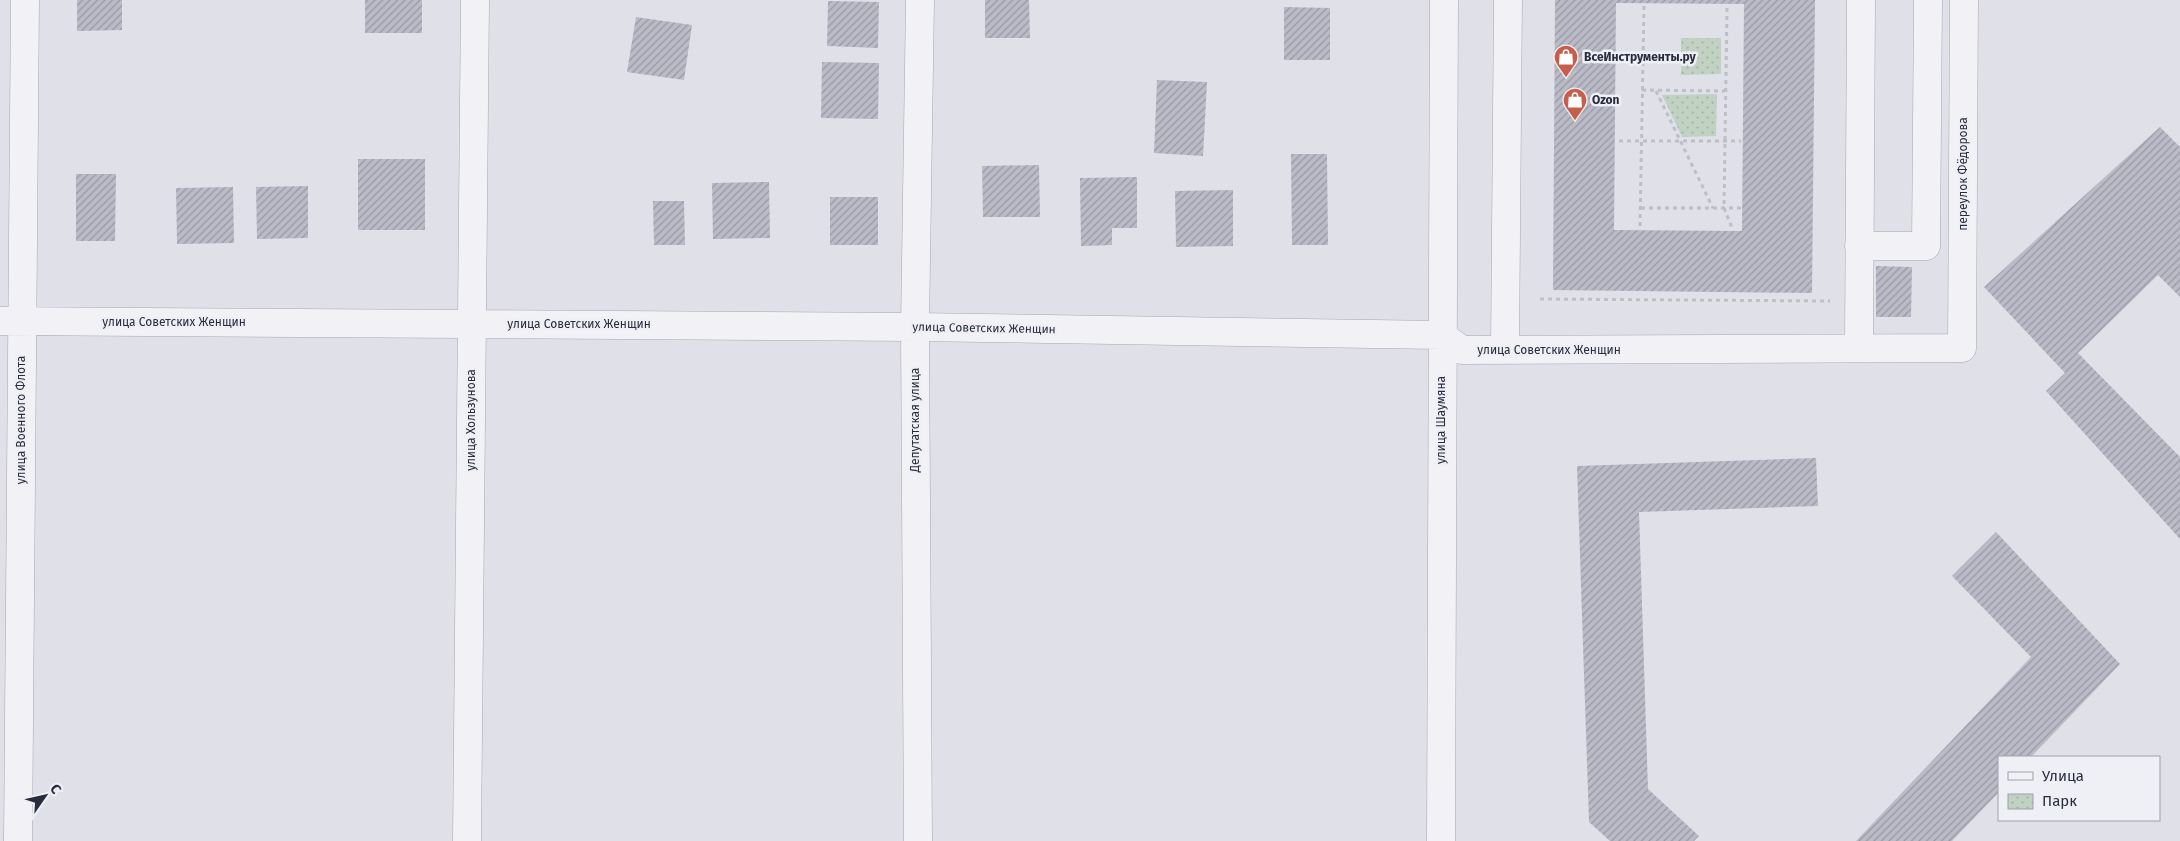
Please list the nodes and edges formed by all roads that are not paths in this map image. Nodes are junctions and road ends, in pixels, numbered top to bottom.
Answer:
1 (25, 0) edge
2 (475, 0) edge
3 (920, 0) edge
4 (1444, 0) edge
5 (1508, 0) edge
6 (1861, 0) edge
7 (1928, 0) edge
8 (1964, 0) edge
9 (1859, 246) junction
10 (11, 321) edge
11 (472, 323) junction
12 (915, 327) junction
13 (1441, 335) junction
14 (1859, 348) junction
15 (1962, 348) joint
16 (1505, 350) junction
17 (18, 841) edge
18 (467, 841) edge
19 (918, 841) edge
20 (1441, 841) edge

1 - 10 street, улица Военного Флота
2 - 11 street, улица Хользунова
3 - 12 street, Депутатская улица
4 - 13 street, улица Шаумяна
5 - 16 street
6 - 9 street
7 - 9 street
8 - 15 street, переулок Фёдорова
9 - 14 street
10 - 11 street, улица Советских Женщин
10 - 17 street, улица Военного Флота
11 - 12 street, улица Советских Женщин
11 - 18 street, улица Хользунова
12 - 13 street, улица Советских Женщин
12 - 19 street, Депутатская улица
13 - 16 street, улица Советских Женщин
13 - 20 street, улица Шаумяна
14 - 15 street, улица Советских Женщин
14 - 16 street, улица Советских Женщин

